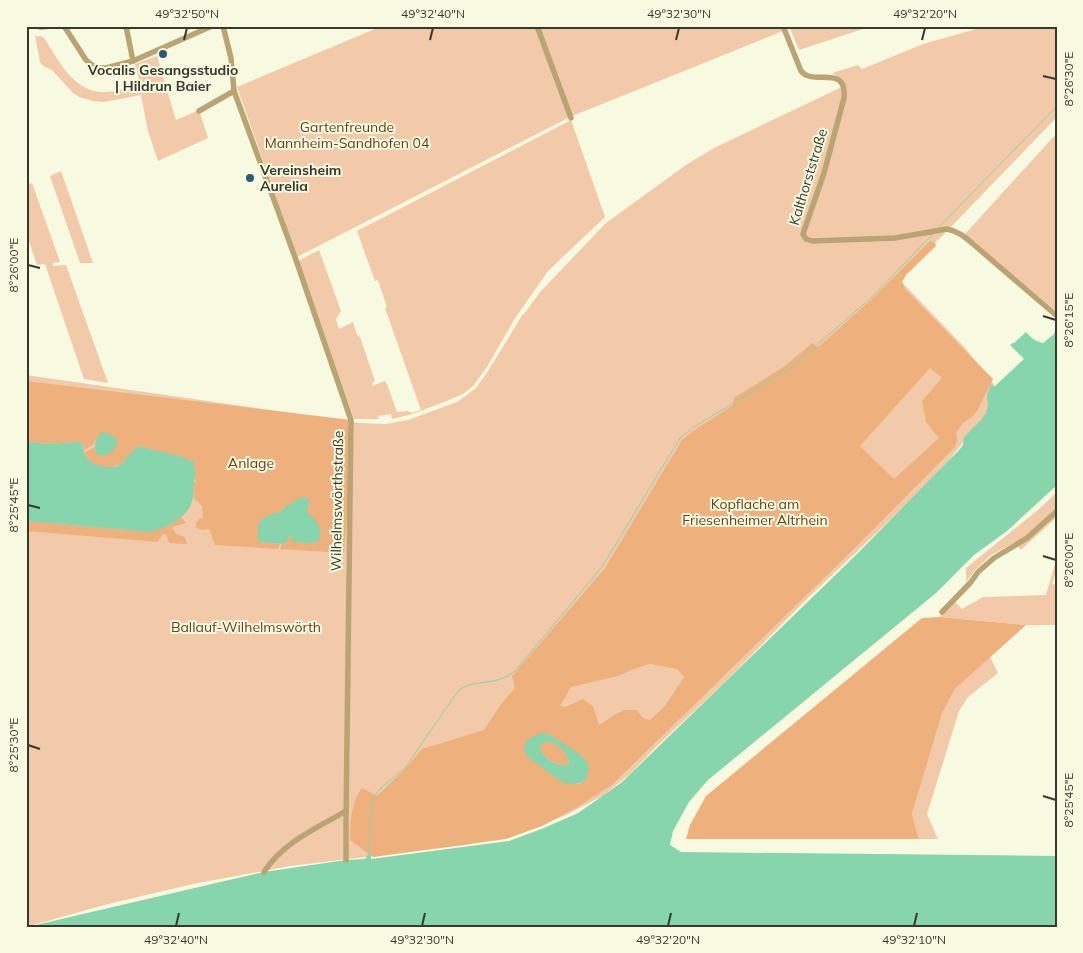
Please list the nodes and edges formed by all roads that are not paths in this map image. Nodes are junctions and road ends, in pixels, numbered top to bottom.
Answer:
1 (53, 26) edge
2 (64, 26) edge
3 (126, 26) edge
4 (212, 26) edge
5 (223, 26) edge
6 (537, 26) edge
7 (783, 26) edge
8 (40, 27) edge
9 (205, 28) edge
10 (133, 61) junction
11 (234, 91) junction
12 (200, 111) dead end
13 (571, 118) dead end
14 (1057, 316) edge
15 (1057, 511) edge
16 (942, 612) dead end
17 (346, 811) junction
18 (346, 860) dead end
19 (264, 872) dead end

1 - 8 street
2 - 10 street
3 - 10 street
4 - 9 street
5 - 11 street, Wilhelmswörthstraße
6 - 13 street
7 - 14 street, Kalthorststraße
9 - 10 street
11 - 12 street
11 - 17 street, Wilhelmswörthstraße
15 - 16 street
17 - 18 street, Wilhelmswörthstraße
17 - 19 street

